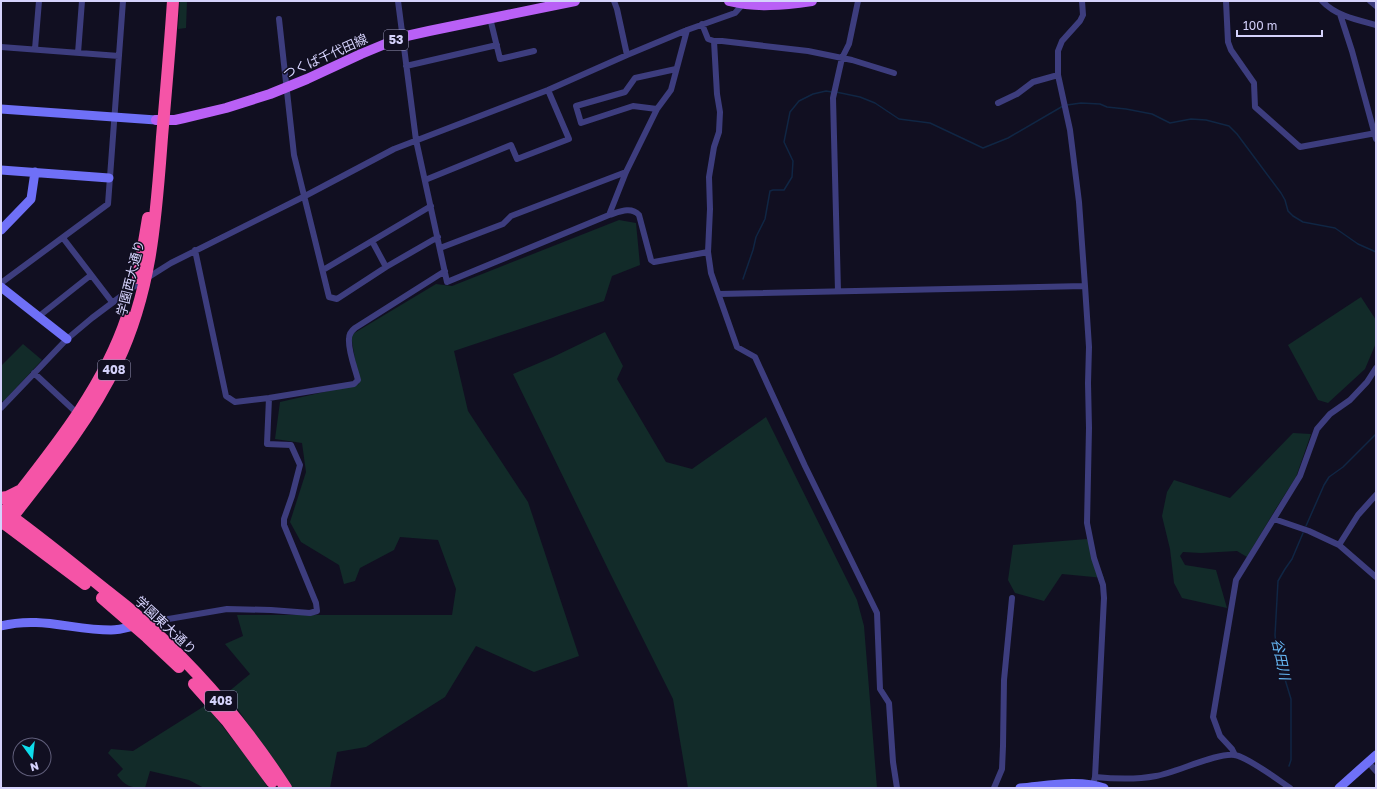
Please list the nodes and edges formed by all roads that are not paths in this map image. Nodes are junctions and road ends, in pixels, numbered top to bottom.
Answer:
1 (39, 1) edge
2 (82, 1) edge
3 (123, 1) edge
4 (165, 1) edge
5 (173, 1) edge
6 (398, 1) edge
7 (575, 1) edge
8 (614, 1) edge
9 (729, 1) edge
10 (812, 1) edge
11 (858, 1) edge
12 (1082, 1) edge
13 (1226, 1) edge
14 (1322, 1) edge
15 (1370, 1) edge
16 (743, 4) junction
17 (1376, 6) edge
18 (1340, 14) junction
19 (490, 18) junction
20 (279, 20) dead end
21 (702, 24) junction
22 (1376, 25) edge
23 (686, 30) junction
24 (402, 37) junction
25 (714, 42) junction
26 (497, 46) junction
27 (1, 47) edge
28 (35, 49) junction
29 (534, 51) dead end
30 (78, 53) junction
31 (627, 55) junction
32 (119, 56) junction
33 (842, 58) junction
34 (406, 66) junction
35 (676, 69) junction
36 (894, 73) dead end
37 (1058, 75) junction
38 (286, 88) junction
39 (548, 90) junction
40 (998, 103) dead end
41 (1, 109) edge
42 (657, 109) junction
43 (114, 117) junction
44 (160, 120) junction
45 (1376, 135) edge
46 (416, 140) junction
47 (1, 170) edge
48 (35, 172) junction
49 (626, 172) junction
50 (109, 178) junction
51 (425, 180) junction
52 (305, 196) junction
53 (431, 206) junction
54 (609, 215) junction
55 (1, 230) edge
56 (438, 237) junction
57 (62, 238) junction
58 (372, 241) junction
59 (440, 248) junction
60 (195, 250) junction
61 (708, 252) junction
62 (386, 267) junction
63 (323, 270) junction
64 (445, 271) junction
65 (91, 275) junction
66 (141, 282) junction
67 (1, 283) edge
68 (1085, 286) junction
69 (1, 287) edge
70 (838, 291) junction
71 (719, 294) junction
72 (112, 302) junction
73 (38, 317) junction
74 (67, 339) junction
75 (1376, 368) edge
76 (34, 373) junction
77 (269, 398) junction
78 (1, 408) edge
79 (78, 414) junction
80 (24, 494) junction
81 (1376, 495) edge
82 (1, 498) edge
83 (4, 519) edge
84 (1274, 519) junction
85 (34, 532) junction
86 (1339, 545) junction
87 (1376, 577) edge
88 (1012, 598) dead end
89 (140, 624) junction
90 (1, 626) edge
91 (1235, 755) junction
92 (1376, 755) edge
93 (1368, 762) junction
94 (1376, 771) edge
95 (1094, 781) junction
96 (276, 788) edge
97 (286, 788) edge
98 (897, 788) edge
99 (994, 788) edge
100 (1020, 788) edge
101 (1104, 788) edge
102 (1290, 788) edge
103 (1339, 788) edge

1 - 28 street
2 - 30 street
3 - 32 street
4 - 44 highway, 学園西大通り / 408
5 - 44 highway, 学園西大通り / 408
6 - 24 street
7 - 19 main road, つくば千代田線 / 53
8 - 31 street
9 - 16 main road
10 - 16 main road
11 - 33 street
12 - 37 street
13 - 45 street
14 - 18 street
15 - 17 street
16 - 21 street
18 - 22 street
18 - 45 street
19 - 24 main road, つくば千代田線 / 53
19 - 26 street
20 - 38 street
21 - 23 street
21 - 25 street
23 - 31 street
23 - 35 street
24 - 34 street
24 - 38 main road, つくば千代田線 / 53
25 - 33 street
25 - 61 street
26 - 29 street
26 - 34 street
27 - 28 street
28 - 30 street
30 - 32 street
31 - 39 street
32 - 43 street
33 - 36 street
33 - 70 street
34 - 46 street
35 - 42 street
35 - 42 street
37 - 40 street
37 - 68 street
38 - 44 main road, つくば千代田線 / 53
38 - 52 street
39 - 46 street
39 - 51 street
41 - 43 street
42 - 49 street
43 - 44 street
43 - 50 street
44 - 66 highway, 学園西大通り / 408
46 - 51 street
46 - 52 street
47 - 48 street
48 - 50 street
48 - 55 street
49 - 54 street
49 - 59 street
50 - 57 street
51 - 53 street
52 - 60 street
52 - 63 street
53 - 56 street
53 - 58 street
54 - 61 street
54 - 64 street
56 - 59 street
56 - 62 street
57 - 65 street
57 - 67 street
58 - 62 street
58 - 63 street
59 - 64 street
60 - 66 street
60 - 77 street
61 - 71 street
62 - 63 street
64 - 77 street
65 - 72 street
65 - 73 street
66 - 72 street
66 - 79 highway, 学園西大通り / 408
66 - 80 highway, 学園西大通り / 408
68 - 70 street
68 - 95 street
69 - 73 street
70 - 71 street
71 - 98 street
72 - 74 street
73 - 74 street
74 - 76 street
75 - 84 street
76 - 78 street
76 - 79 street
77 - 89 street
79 - 80 highway, 学園西大通り / 408
80 - 82 highway
80 - 83 highway, 学園西大通り / 408
80 - 85 highway
81 - 86 street
83 - 85 highway, 学園東大通り / 408
83 - 89 highway, 学園東大通り / 408
84 - 86 street
84 - 91 street
85 - 89 highway, 学園東大通り / 408
86 - 87 street
88 - 99 street
89 - 90 street
89 - 96 highway, 学園東大通り / 408
89 - 97 highway, 学園東大通り / 408
91 - 95 street
91 - 102 street
92 - 93 street
93 - 94 street
93 - 103 street
95 - 100 street
95 - 101 street

